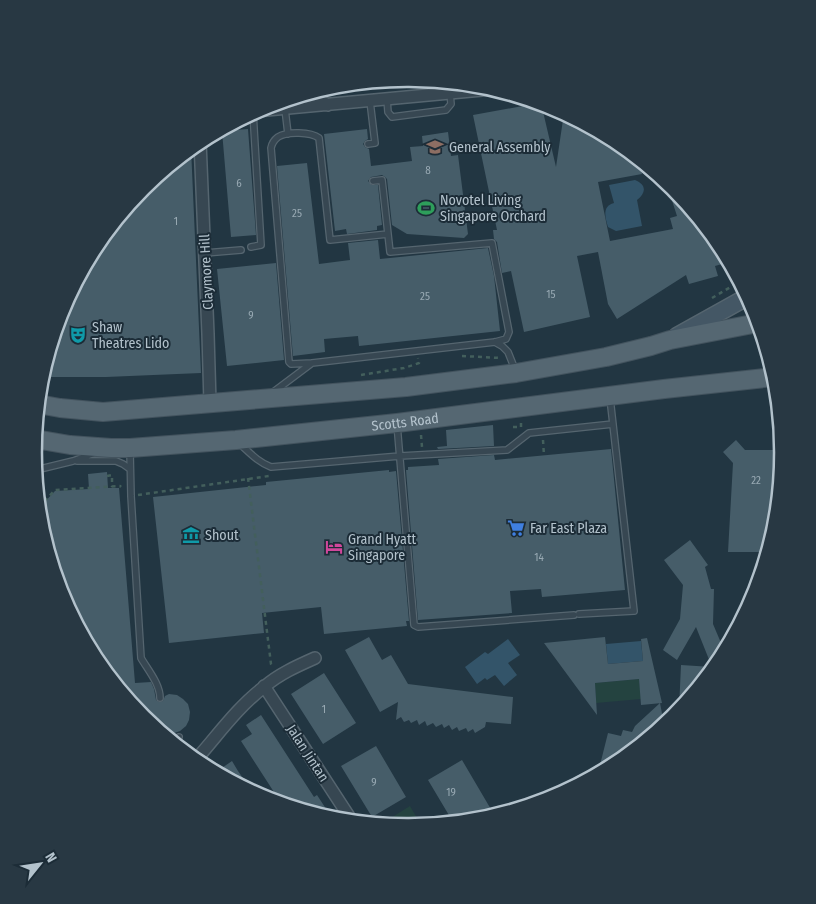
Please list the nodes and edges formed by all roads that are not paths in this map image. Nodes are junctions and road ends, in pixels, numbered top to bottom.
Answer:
1 (465, 92) edge
2 (450, 93) junction
3 (317, 98) edge
4 (387, 99) junction
5 (370, 101) junction
6 (328, 105) junction
7 (289, 107) edge
8 (279, 110) edge
9 (258, 118) edge
10 (288, 134) junction
11 (372, 144) dead end
12 (200, 151) edge
13 (372, 181) dead end
14 (388, 234) junction
15 (251, 247) dead end
16 (241, 250) dead end
17 (205, 253) junction
18 (740, 300) edge
19 (750, 324) edge
20 (670, 340) junction
21 (495, 342) junction
22 (312, 363) junction
23 (513, 365) junction
24 (765, 378) edge
25 (610, 396) junction
26 (264, 398) junction
27 (210, 403) junction
28 (46, 405) edge
29 (397, 423) junction
30 (613, 424) junction
31 (236, 440) junction
32 (42, 442) edge
33 (130, 448) junction
34 (42, 453) edge
35 (72, 453) junction
36 (400, 456) junction
37 (43, 467) edge
38 (130, 469) junction
39 (315, 658) dead end
40 (264, 686) junction
41 (160, 698) dead end
42 (201, 753) edge
43 (346, 812) edge

1 - 2 street
2 - 4 street
2 - 4 lane
3 - 6 street
4 - 5 street
5 - 6 street
5 - 11 lane
6 - 7 street
8 - 10 lane
9 - 15 lane
10 - 14 lane
10 - 22 lane
12 - 17 street, Claymore Hill
13 - 14 lane
14 - 21 lane
16 - 17 lane
17 - 27 street, Claymore Hill
18 - 20 main road
19 - 20 main road
20 - 23 main road
21 - 22 lane
21 - 23 lane
22 - 26 lane
23 - 26 main road
24 - 25 main road, Scotts Road
25 - 29 main road, Scotts Road
25 - 30 lane
26 - 27 main road
27 - 28 main road
29 - 31 main road, Scotts Road
29 - 36 lane
30 - 36 lane
30 - 36 lane
31 - 33 main road, Scotts Road
31 - 36 lane
32 - 35 main road, Scotts Road
33 - 35 main road, Scotts Road
33 - 38 lane
34 - 35 main road
35 - 37 lane
35 - 38 lane
38 - 41 lane
39 - 40 street
40 - 42 street
40 - 43 street, Jalan Jintan

